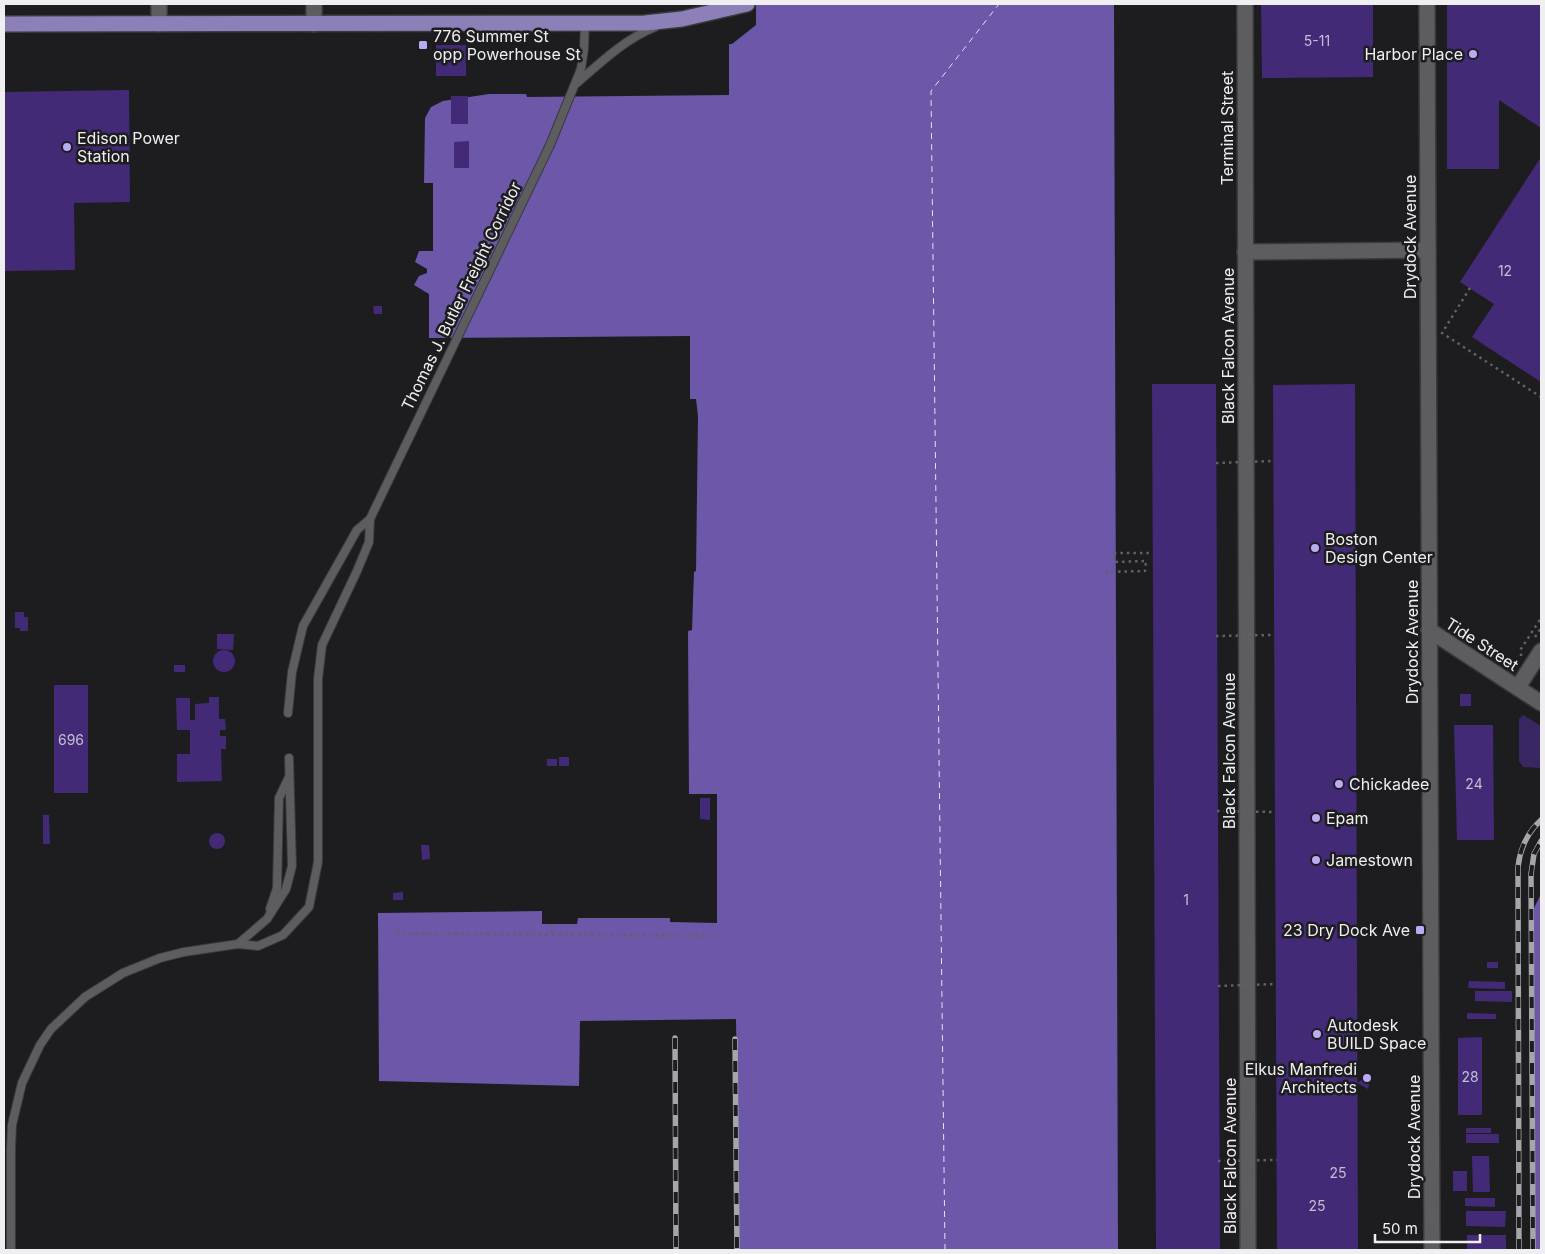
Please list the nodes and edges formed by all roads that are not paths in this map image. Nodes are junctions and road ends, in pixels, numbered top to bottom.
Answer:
1 (159, 4) edge
2 (314, 4) edge
3 (747, 4) edge
4 (1244, 4) edge
5 (1427, 4) edge
6 (675, 20) junction
7 (585, 23) junction
8 (4, 24) edge
9 (159, 24) junction
10 (314, 24) junction
11 (576, 84) junction
12 (1428, 250) junction
13 (1245, 252) junction
14 (370, 520) junction
15 (1429, 630) junction
16 (1541, 650) edge
17 (1518, 687) junction
18 (1541, 703) edge
19 (288, 714) dead end
20 (289, 758) dead end
21 (290, 775) junction
22 (267, 919) junction
23 (238, 944) junction
24 (11, 1250) edge
25 (1248, 1250) edge
26 (1432, 1250) edge

1 - 9 street
2 - 10 street
3 - 6 main road
4 - 13 street, Terminal Street
5 - 12 street, Drydock Avenue
6 - 7 main road
6 - 11 lane, Thomas J. Butler Freight Corridor
7 - 10 main road
7 - 11 lane, Thomas J. Butler Freight Corridor
8 - 9 main road
9 - 10 main road
11 - 14 lane, Thomas J. Butler Freight Corridor
12 - 13 street
12 - 15 street, Drydock Avenue
13 - 25 street, Black Falcon Avenue
14 - 19 lane, Thomas J. Butler Freight Corridor
14 - 23 lane, Thomas J. Butler Freight Corridor
15 - 17 street, Tide Street
15 - 26 street, Drydock Avenue
16 - 17 street
17 - 18 street, Tide Street
20 - 21 lane
21 - 22 lane
21 - 22 lane
22 - 23 lane
23 - 24 lane, Thomas J. Butler Freight Corridor

